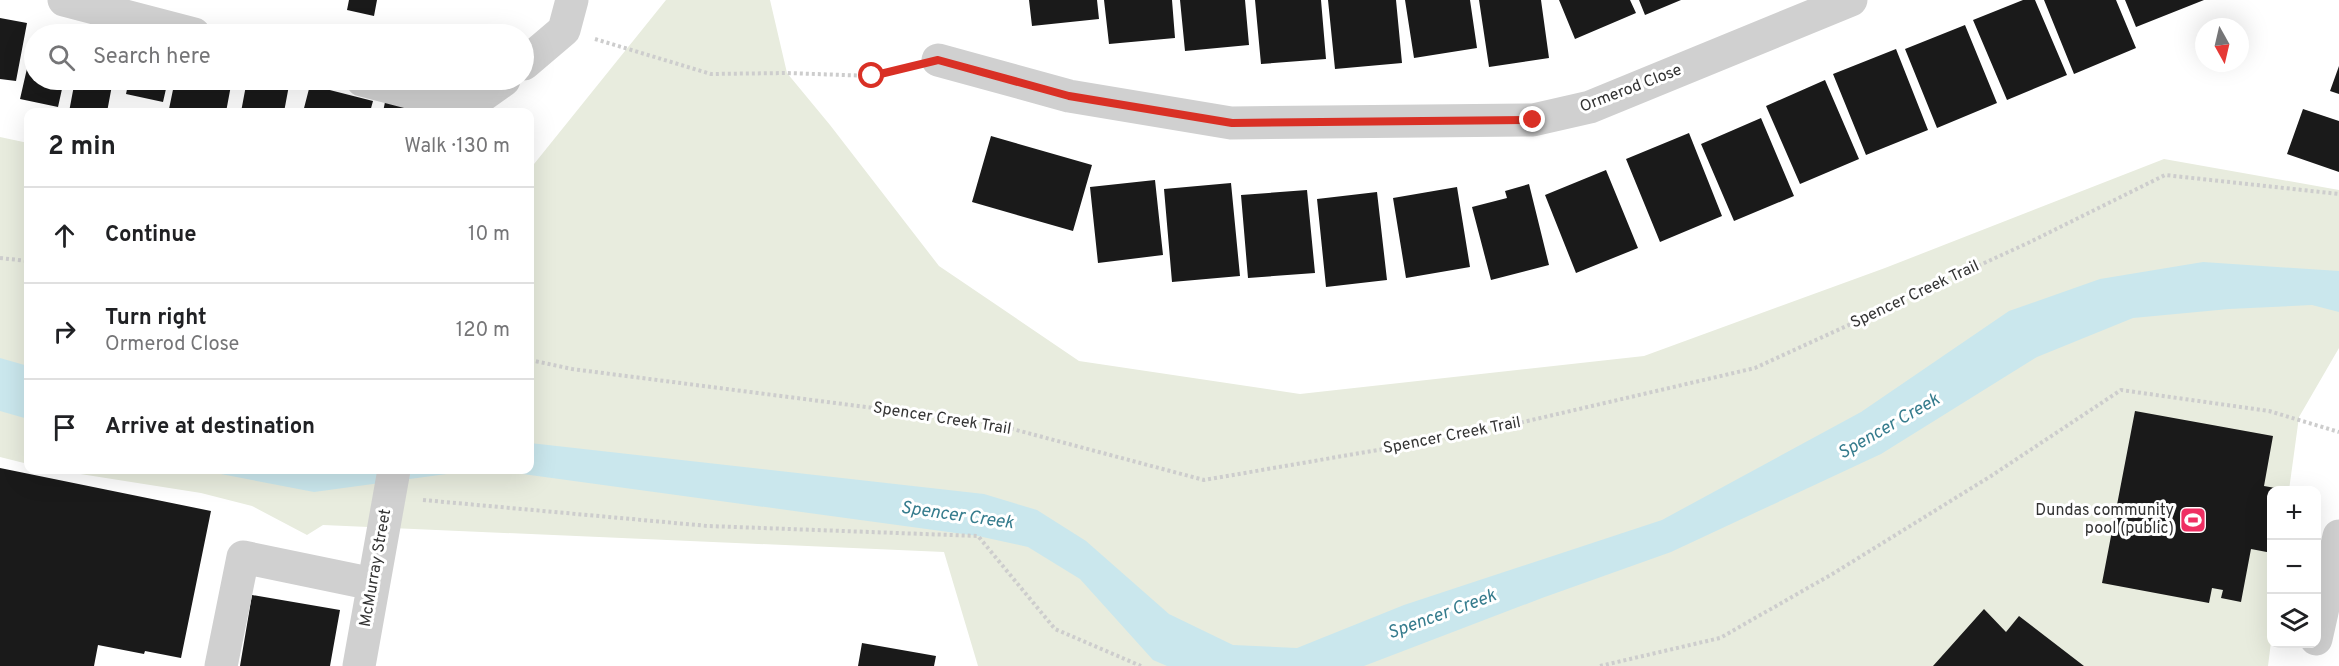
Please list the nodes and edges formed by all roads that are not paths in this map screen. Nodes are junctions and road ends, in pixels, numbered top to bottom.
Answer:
1 (64, 0) edge
2 (1851, 0) edge
3 (568, 15) edge
4 (156, 24) edge
5 (534, 53) edge
6 (938, 60) road end
7 (396, 90) edge
8 (491, 90) edge
9 (458, 108) edge
10 (468, 108) edge
11 (389, 496) edge
12 (2339, 536) edge
13 (373, 584) junction
14 (2321, 617) edge
15 (2315, 648) edge
16 (221, 666) edge
17 (359, 666) edge
18 (2311, 666) edge

1 - 4 street
2 - 6 street, Ormerod Close
3 - 5 street
7 - 9 street
8 - 10 street
11 - 13 street, McMurray Street
12 - 14 street
13 - 16 street
13 - 17 street, McMurray Street
15 - 18 street

